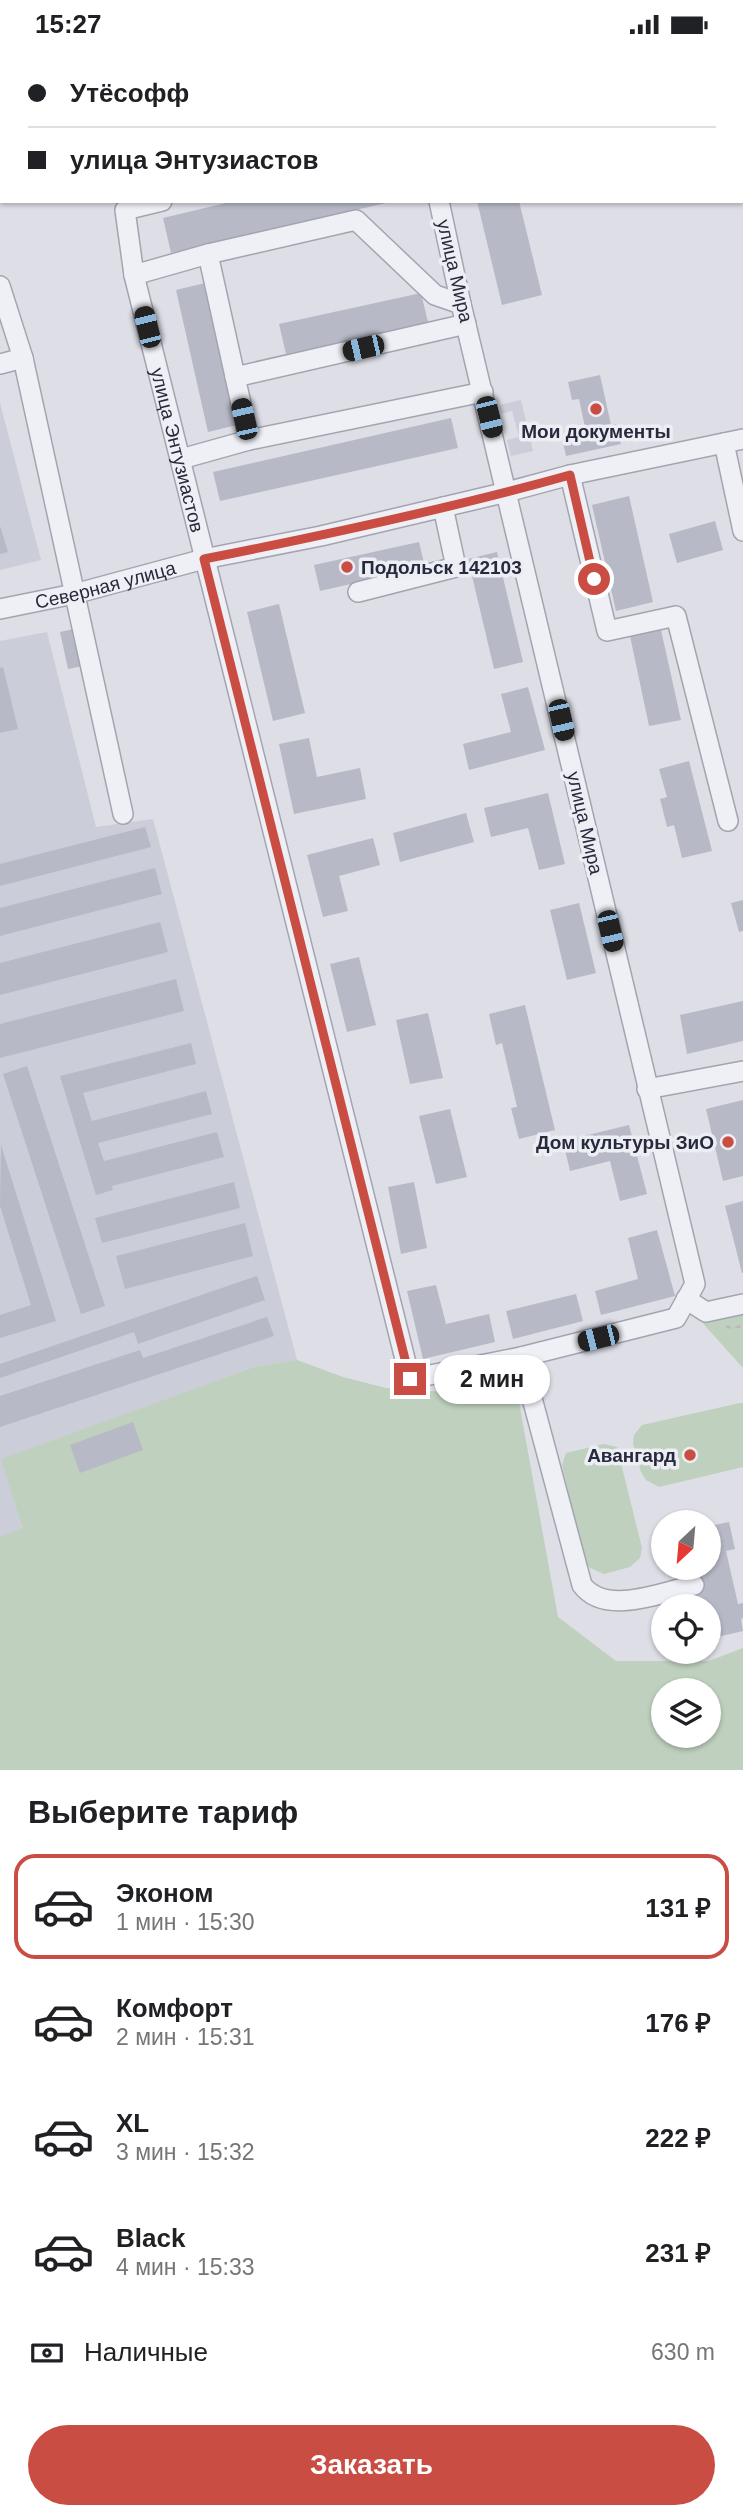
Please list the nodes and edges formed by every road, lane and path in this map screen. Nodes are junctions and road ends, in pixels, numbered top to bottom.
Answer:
1 (154, 203) edge
2 (439, 203) edge
3 (208, 254) junction
4 (134, 275) junction
5 (0, 286) edge
6 (461, 304) junction
7 (466, 324) junction
8 (23, 358) junction
9 (0, 364) edge
10 (235, 377) junction
11 (483, 392) junction
12 (743, 439) edge
13 (249, 440) junction
14 (723, 443) junction
15 (181, 459) junction
16 (570, 475) junction
17 (508, 492) junction
18 (443, 507) junction
19 (743, 531) edge
20 (204, 559) junction
21 (358, 592) dead end
22 (74, 594) junction
23 (0, 609) edge
24 (123, 814) dead end
25 (728, 821) dead end
26 (743, 1071) edge
27 (647, 1089) junction
28 (686, 1300) junction
29 (743, 1304) edge
30 (521, 1357) junction
31 (694, 1585) dead end

1 - 4 street, улица Энтузиастов
2 - 6 street, улица Мира
3 - 4 street
3 - 6 street
3 - 10 street
4 - 15 street, улица Энтузиастов
5 - 8 street
6 - 7 street, улица Мира
7 - 10 street
7 - 11 street, улица Мира
8 - 9 street
8 - 22 street
10 - 13 street
11 - 13 street
11 - 17 street, улица Мира
12 - 14 street, Северная улица
13 - 15 street
14 - 16 street, Северная улица
14 - 19 street
15 - 20 street, улица Энтузиастов
16 - 17 street, Северная улица
16 - 25 street
17 - 18 street, Северная улица
17 - 27 street, улица Мира
18 - 20 street, Северная улица
18 - 21 street
20 - 22 street, Северная улица
20 - 30 street, улица Энтузиастов
22 - 23 street, Северная улица
22 - 24 street
26 - 27 street
27 - 28 street, улица Мира
28 - 29 street
28 - 30 street, улица Мира
30 - 31 street

